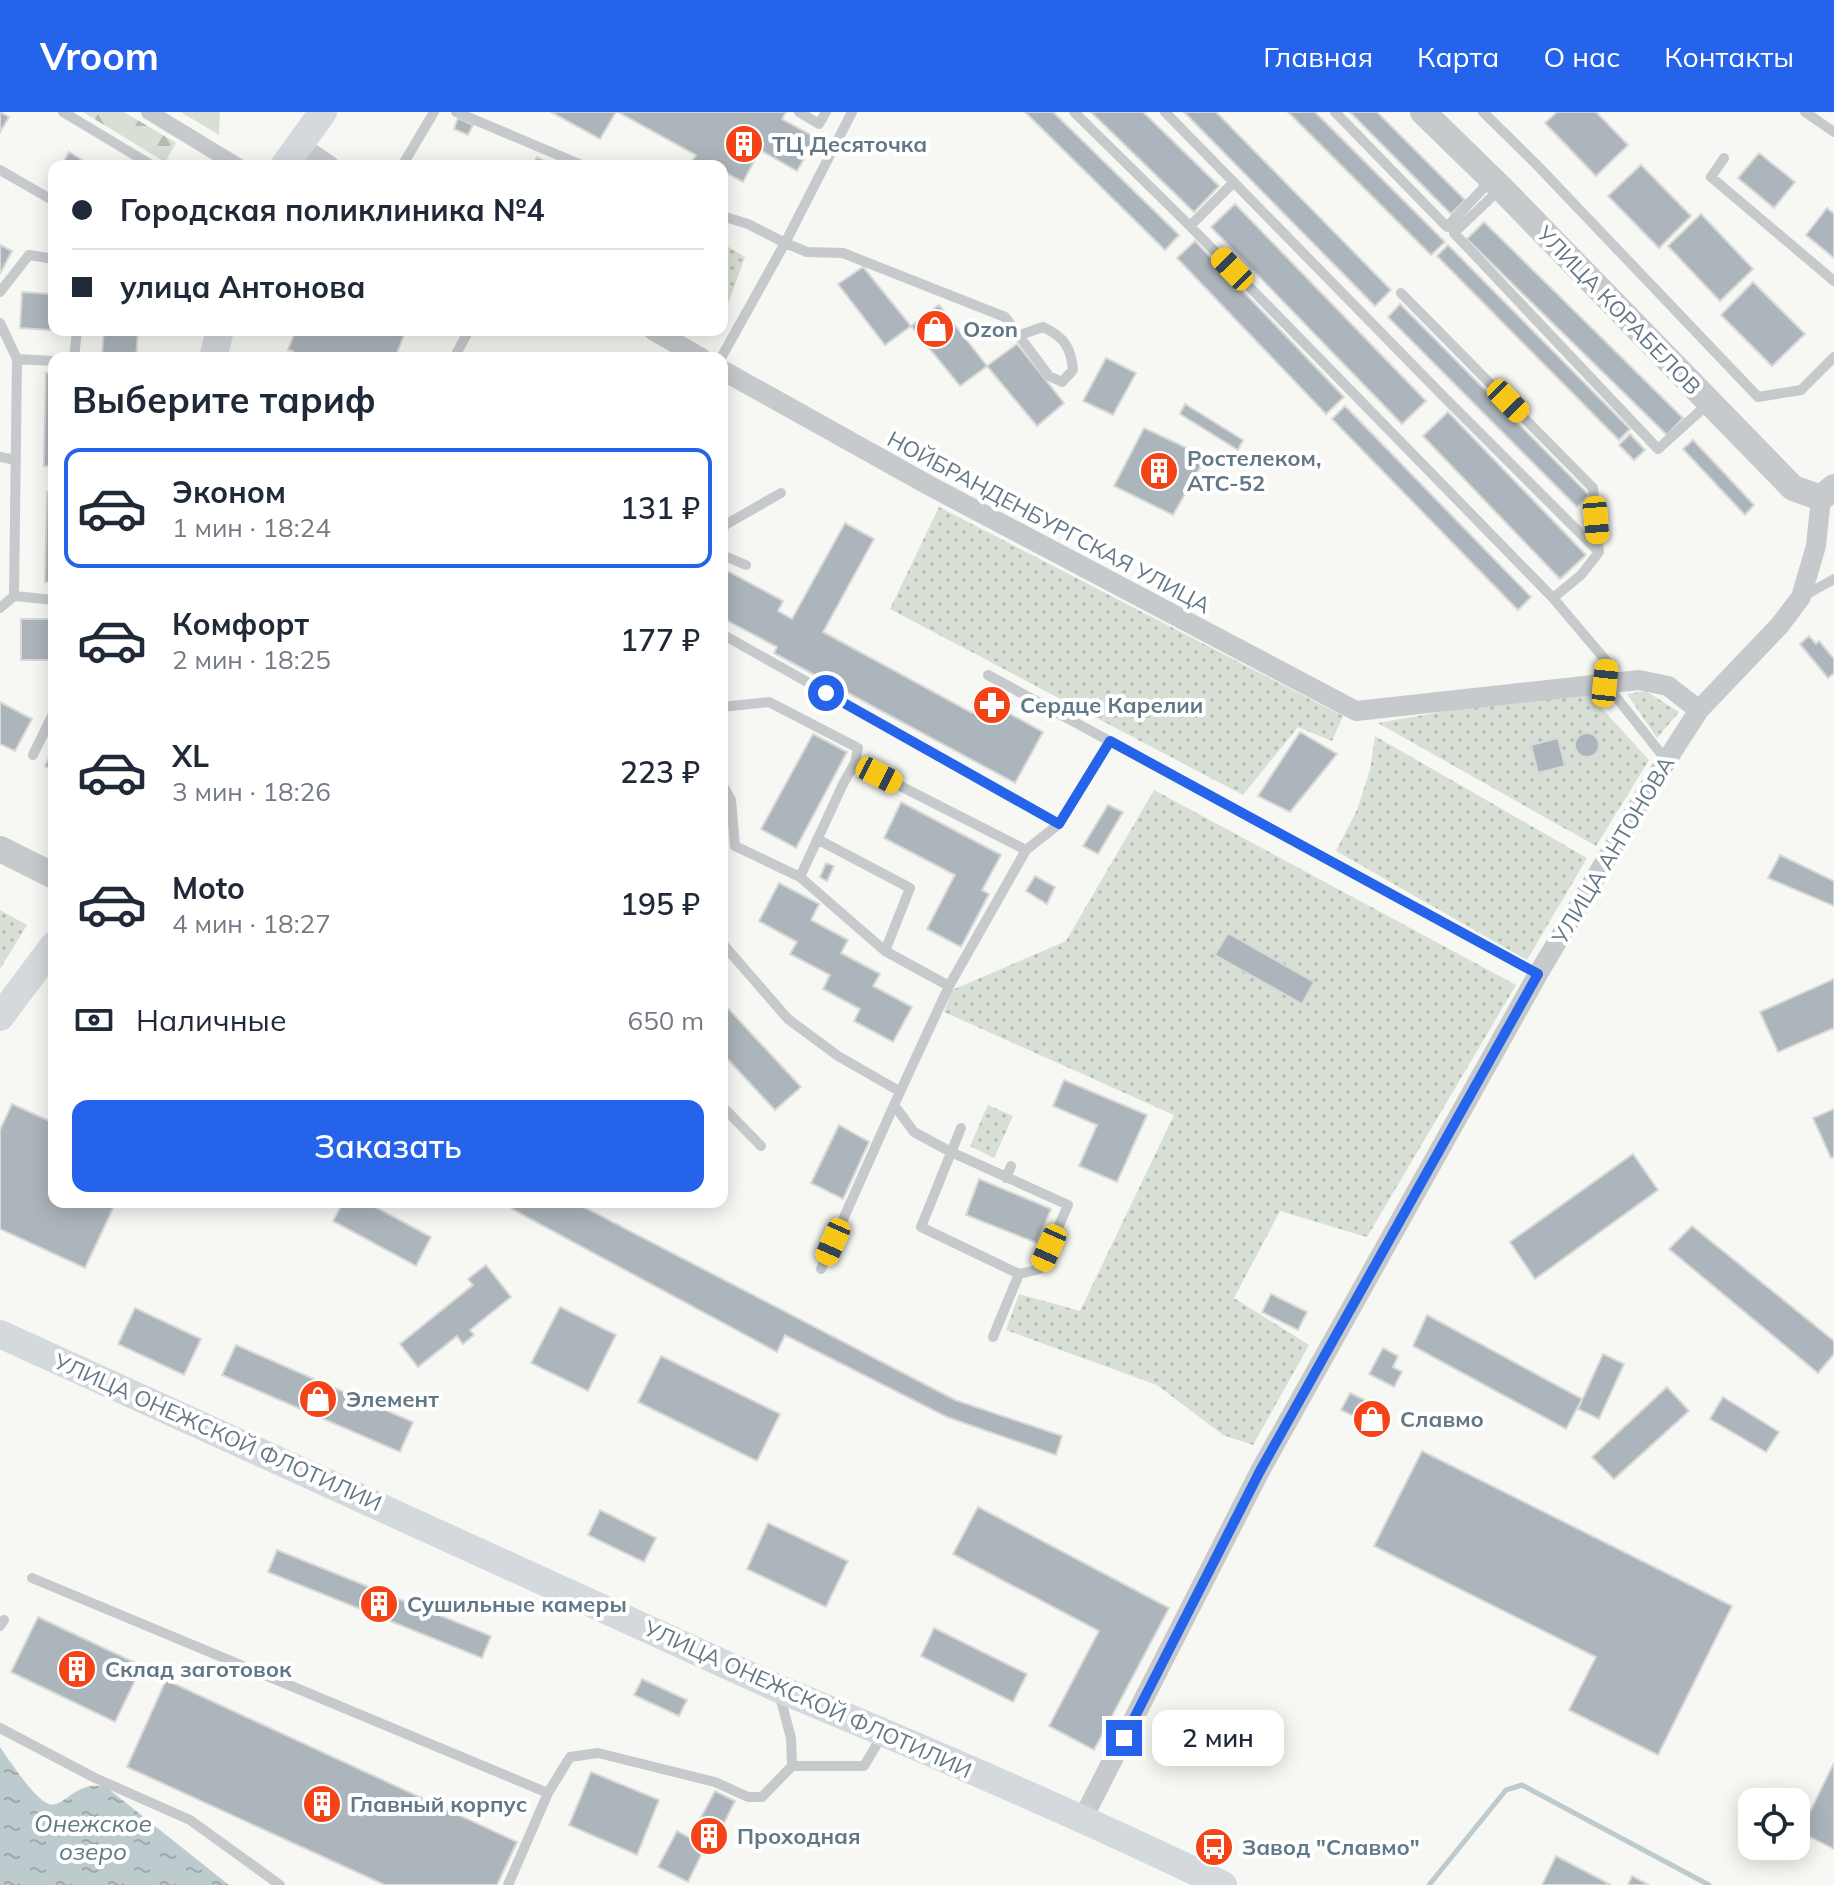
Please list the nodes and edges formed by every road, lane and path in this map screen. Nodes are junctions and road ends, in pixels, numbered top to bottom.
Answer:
1 (63, 112) edge
2 (149, 112) edge
3 (323, 112) edge
4 (434, 112) edge
5 (456, 112) edge
6 (799, 112) edge
7 (826, 112) edge
8 (1074, 112) edge
9 (1165, 112) edge
10 (1335, 112) edge
11 (1423, 112) edge
12 (1483, 112) edge
13 (1805, 112) edge
14 (849, 114) edge
15 (1834, 132) edge
16 (292, 156) edge
17 (1724, 158) dead end
18 (143, 160) edge
19 (228, 160) edge
20 (406, 160) edge
21 (570, 160) edge
22 (0, 170) edge
23 (1234, 182) junction
24 (1496, 184) junction
25 (48, 198) edge
26 (728, 218) edge
27 (1190, 226) junction
28 (785, 243) junction
29 (48, 258) edge
30 (1834, 281) edge
31 (0, 292) edge
32 (1401, 293) dead end
33 (0, 323) edge
34 (1020, 335) junction
35 (663, 336) edge
36 (691, 352) edge
37 (724, 352) edge
38 (1834, 357) edge
39 (17, 359) junction
40 (48, 361) edge
41 (728, 373) edge
42 (1709, 403) junction
43 (0, 457) edge
44 (16, 460) junction
45 (781, 493) dead end
46 (1828, 493) edge
47 (728, 523) edge
48 (1599, 552) junction
49 (728, 558) edge
50 (746, 565) dead end
51 (1834, 579) edge
52 (14, 596) junction
53 (1801, 597) junction
54 (1553, 598) junction
55 (48, 599) edge
56 (0, 608) edge
57 (728, 637) edge
58 (988, 675) dead end
59 (1605, 683) junction
60 (728, 706) edge
61 (1699, 710) junction
62 (48, 724) edge
63 (1110, 741) junction
64 (33, 755) dead end
65 (1666, 760) junction
66 (855, 763) junction
67 (728, 795) edge
68 (1059, 824) junction
69 (817, 839) junction
70 (0, 849) edge
71 (1026, 850) junction
72 (48, 873) edge
73 (800, 877) junction
74 (728, 950) edge
75 (885, 951) junction
76 (48, 953) edge
77 (1538, 974) junction
78 (949, 986) junction
79 (0, 1017) edge
80 (899, 1091) junction
81 (894, 1105) junction
82 (728, 1112) edge
83 (961, 1128) dead end
84 (761, 1146) dead end
85 (951, 1152) junction
86 (1011, 1166) dead end
87 (1006, 1178) junction
88 (821, 1269) dead end
89 (1019, 1274) junction
90 (0, 1334) edge
91 (993, 1337) dead end
92 (32, 1578) dead end
93 (777, 1688) junction
94 (0, 1728) edge
95 (884, 1732) junction
96 (792, 1766) junction
97 (548, 1793) junction
98 (1082, 1820) junction
99 (280, 1885) edge
100 (508, 1885) edge
101 (1223, 1885) edge

1 - 18 lane
2 - 19 street
3 - 16 main road
4 - 20 lane
5 - 21 lane
6 - 7 lane
8 - 27 lane
9 - 23 lane
10 - 24 lane
11 - 24 street, УЛИЦА КОРАБЕЛОВ
12 - 38 lane
13 - 15 lane
14 - 28 lane
17 - 30 lane
22 - 25 lane
23 - 27 lane
23 - 48 lane
24 - 42 street, УЛИЦА КОРАБЕЛОВ
24 - 42 lane
26 - 28 lane
27 - 54 lane
28 - 34 lane
28 - 37 lane
29 - 31 lane
32 - 48 lane
33 - 39 lane
34 - 34 lane
35 - 36 street
39 - 40 lane
39 - 44 lane
41 - 59 street, НОЙБРАНДЕНБУРГСКАЯ УЛИЦА
42 - 46 street, УЛИЦА КОРАБЕЛОВ
43 - 44 lane
44 - 52 lane
45 - 47 lane
46 - 53 street, УЛИЦА АНТОНОВА
48 - 54 lane
49 - 50 lane
51 - 53 lane
52 - 55 lane
52 - 56 lane
53 - 61 street, УЛИЦА АНТОНОВА
54 - 59 lane
57 - 68 lane
58 - 63 lane
59 - 61 street
59 - 65 lane
60 - 66 lane
61 - 65 street, УЛИЦА АНТОНОВА
62 - 64 lane
63 - 68 lane
63 - 77 lane
65 - 77 street, УЛИЦА АНТОНОВА
66 - 69 lane
66 - 71 lane
67 - 73 lane
68 - 71 lane
69 - 73 lane
69 - 75 lane
70 - 72 street
71 - 78 lane
73 - 75 lane
74 - 80 lane
75 - 78 lane
76 - 79 main road
77 - 98 street, УЛИЦА АНТОНОВА
78 - 80 lane
80 - 81 lane
81 - 85 lane
81 - 88 lane
82 - 84 lane
83 - 85 lane
85 - 87 lane
85 - 89 lane
86 - 87 lane
87 - 89 lane
89 - 91 lane
90 - 93 main road, УЛИЦА ОНЕЖСКОЙ ФЛОТИЛИИ
92 - 97 lane
93 - 95 main road, УЛИЦА ОНЕЖСКОЙ ФЛОТИЛИИ
93 - 96 lane
94 - 99 lane
95 - 96 lane
95 - 98 main road, УЛИЦА ОНЕЖСКОЙ ФЛОТИЛИИ
96 - 97 lane
97 - 100 lane
98 - 101 main road, УЛИЦА ОНЕЖСКОЙ ФЛОТИЛИИ

